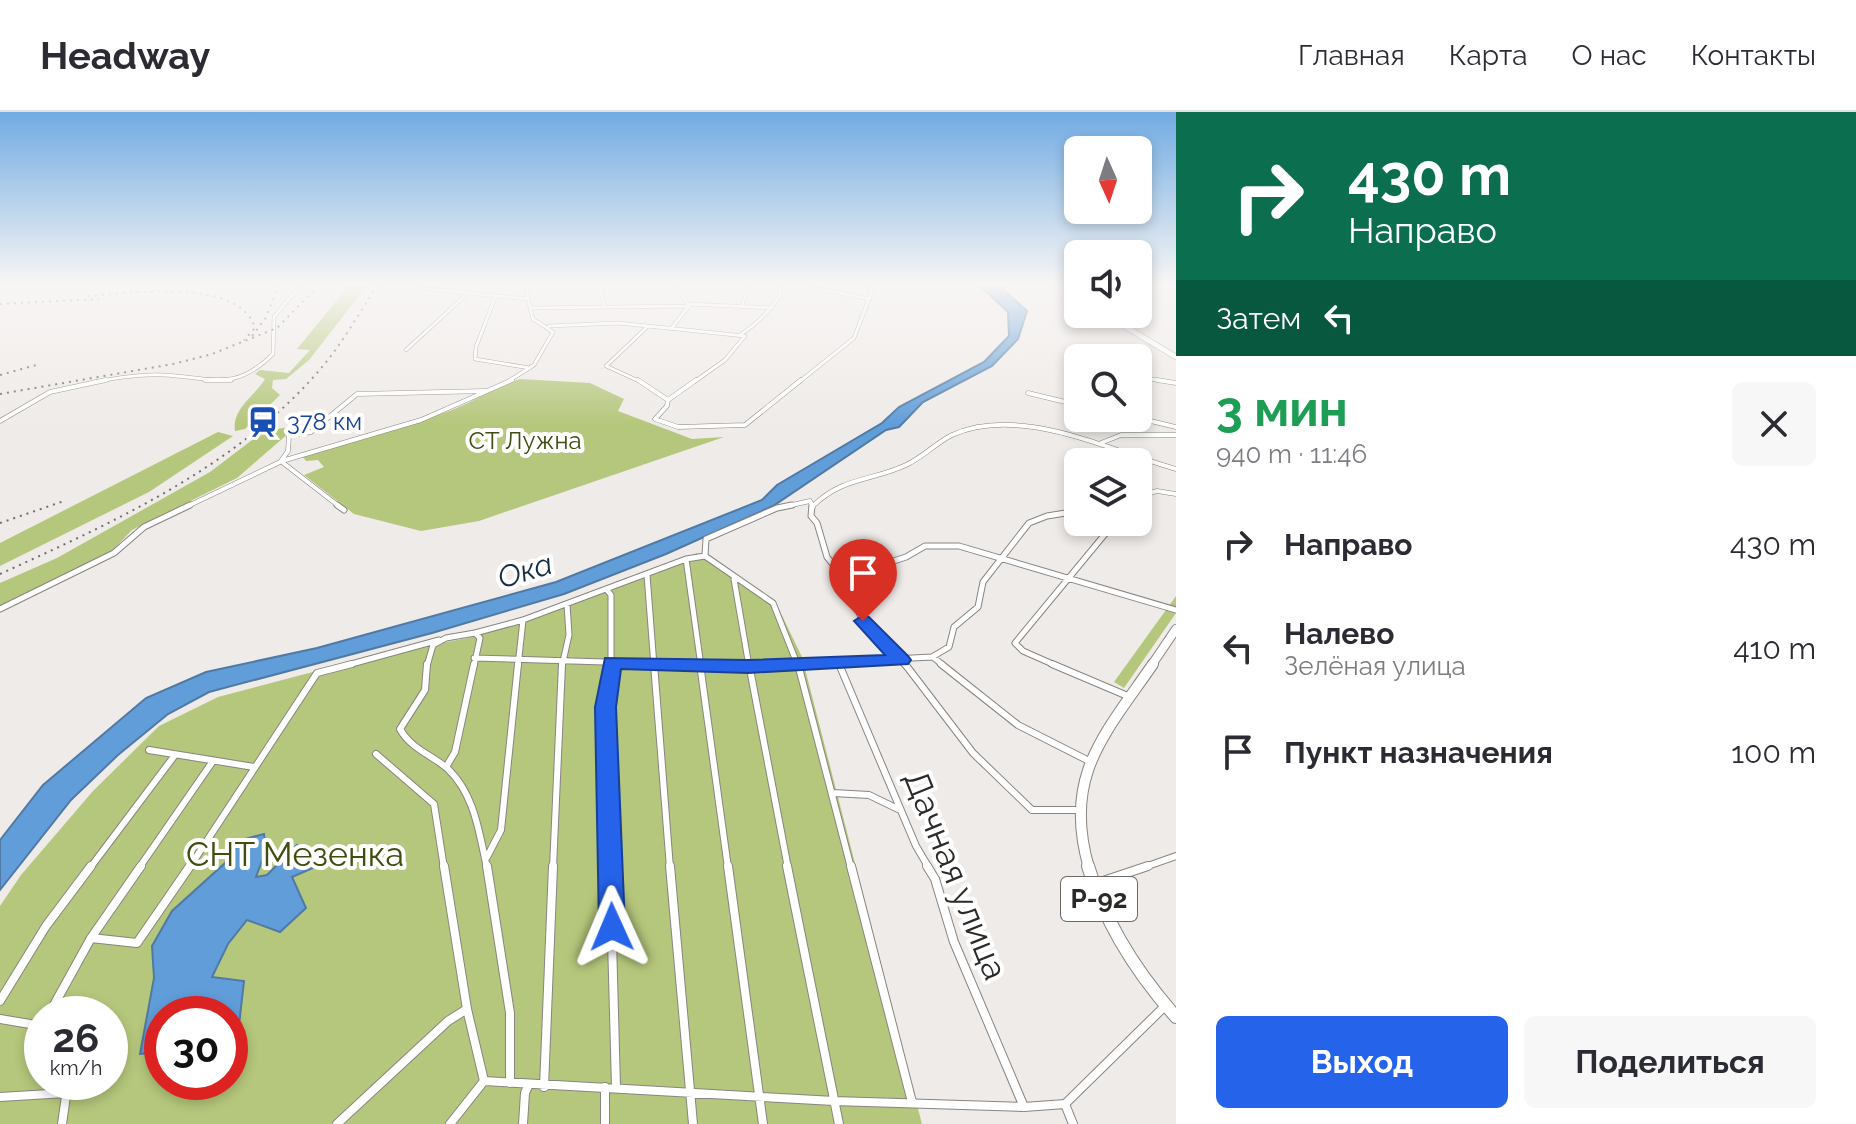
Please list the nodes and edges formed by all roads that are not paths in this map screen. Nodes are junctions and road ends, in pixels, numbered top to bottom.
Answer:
1 (274, 330) edge
2 (427, 330) edge
3 (482, 330) edge
4 (552, 330) edge
5 (643, 330) edge
6 (685, 330) edge
7 (749, 330) edge
8 (857, 330) edge
9 (1131, 330) edge
10 (740, 335) junction
11 (406, 350) dead end
12 (1176, 357) edge
13 (531, 368) junction
14 (1152, 379) edge
15 (1176, 383) edge
16 (485, 391) junction
17 (1028, 393) dead end
18 (668, 400) junction
19 (1064, 402) edge
20 (0, 421) edge
21 (1152, 421) edge
22 (1176, 427) edge
23 (1176, 435) edge
24 (1101, 443) junction
25 (282, 461) junction
26 (1176, 469) edge
27 (1152, 492) edge
28 (1174, 494) edge
29 (812, 508) junction
30 (344, 510) dead end
31 (1064, 514) edge
32 (1104, 536) edge
33 (705, 556) junction
34 (1002, 558) junction
35 (686, 559) junction
36 (840, 573) junction
37 (647, 575) junction
38 (733, 578) junction
39 (1071, 579) junction
40 (607, 590) junction
41 (567, 604) junction
42 (0, 609) edge
43 (1176, 610) edge
44 (523, 620) junction
45 (1176, 629) edge
46 (475, 633) junction
47 (446, 638) junction
48 (932, 657) junction
49 (474, 658) junction
50 (519, 659) junction
51 (902, 660) junction
52 (565, 661) junction
53 (612, 662) junction
54 (839, 663) junction
55 (656, 664) junction
56 (798, 664) junction
57 (702, 666) junction
58 (748, 666) junction
59 (1130, 697) junction
60 (149, 750) dead end
61 (376, 754) dead end
62 (175, 755) junction
63 (213, 761) junction
64 (1089, 761) junction
65 (254, 767) junction
66 (446, 767) junction
67 (833, 793) junction
68 (901, 810) junction
69 (1080, 810) junction
70 (1176, 856) edge
71 (486, 858) junction
72 (1094, 884) junction
73 (91, 938) junction
74 (59, 996) edge
75 (0, 1001) edge
76 (1165, 1006) junction
77 (467, 1009) junction
78 (1176, 1017) edge
79 (0, 1019) edge
80 (24, 1023) edge
81 (484, 1081) junction
82 (510, 1083) junction
83 (529, 1084) junction
84 (544, 1087) junction
85 (605, 1087) junction
86 (616, 1087) junction
87 (688, 1093) junction
88 (24, 1096) edge
89 (0, 1097) edge
90 (760, 1097) junction
91 (65, 1100) edge
92 (834, 1101) junction
93 (912, 1102) junction
94 (1065, 1104) junction
95 (1024, 1107) junction
96 (62, 1124) edge
97 (337, 1124) edge
98 (450, 1124) edge
99 (523, 1124) edge
100 (605, 1124) edge
101 (693, 1124) edge
102 (763, 1124) edge
103 (839, 1124) edge
104 (1073, 1124) edge

1 - 20 street
2 - 11 street
3 - 13 street
4 - 13 street
5 - 18 street
6 - 10 street
7 - 10 street
8 - 18 street
9 - 12 main road
10 - 18 street
13 - 16 street
14 - 15 street
16 - 25 street
16 - 25 street
17 - 19 street
21 - 22 street
23 - 24 street
24 - 26 street
24 - 29 street
25 - 30 street
25 - 42 street
27 - 28 street
29 - 33 street
29 - 36 street
31 - 34 street
32 - 39 street
33 - 35 street
33 - 38 street
34 - 36 street
34 - 39 street
34 - 48 street
35 - 37 street
35 - 57 street
36 - 51 street
37 - 40 street
37 - 55 street
38 - 56 street
38 - 58 street
39 - 43 street
39 - 59 street
40 - 41 street
40 - 53 street
41 - 44 street
41 - 52 street
44 - 46 street
44 - 50 street
45 - 59 main road, Р-92
46 - 47 street
46 - 49 street
47 - 65 street
47 - 66 street
48 - 51 street
48 - 64 street
49 - 50 street
49 - 66 street
50 - 52 street
50 - 71 street
51 - 54 street
51 - 69 street
52 - 53 street
52 - 84 street
53 - 55 street
53 - 86 street
54 - 56 street
54 - 68 street, Дачная улица
55 - 57 street
55 - 87 street
56 - 58 street
56 - 67 street
57 - 58 street
57 - 90 street
58 - 92 street
59 - 64 main road, Р-92
60 - 62 street
61 - 77 street
62 - 63 street
62 - 75 street
63 - 65 street
63 - 73 street
64 - 69 main road, Р-92
65 - 73 street
66 - 71 street
67 - 68 street
67 - 93 street
68 - 95 street, Дачная улица
69 - 72 main road, Р-92
70 - 72 street
71 - 82 street
72 - 76 main road, Р-92
73 - 74 street
76 - 78 main road, Р-92
76 - 94 street
77 - 81 street
77 - 97 street
79 - 80 street
81 - 82 street
81 - 98 street
82 - 83 street
83 - 84 street
83 - 99 street
84 - 85 street
85 - 86 street
85 - 100 street
86 - 87 street
87 - 90 street
87 - 101 street
88 - 89 street
90 - 92 street
90 - 102 street
91 - 96 street
92 - 93 street
92 - 103 street
93 - 95 street
94 - 95 street
94 - 104 street

